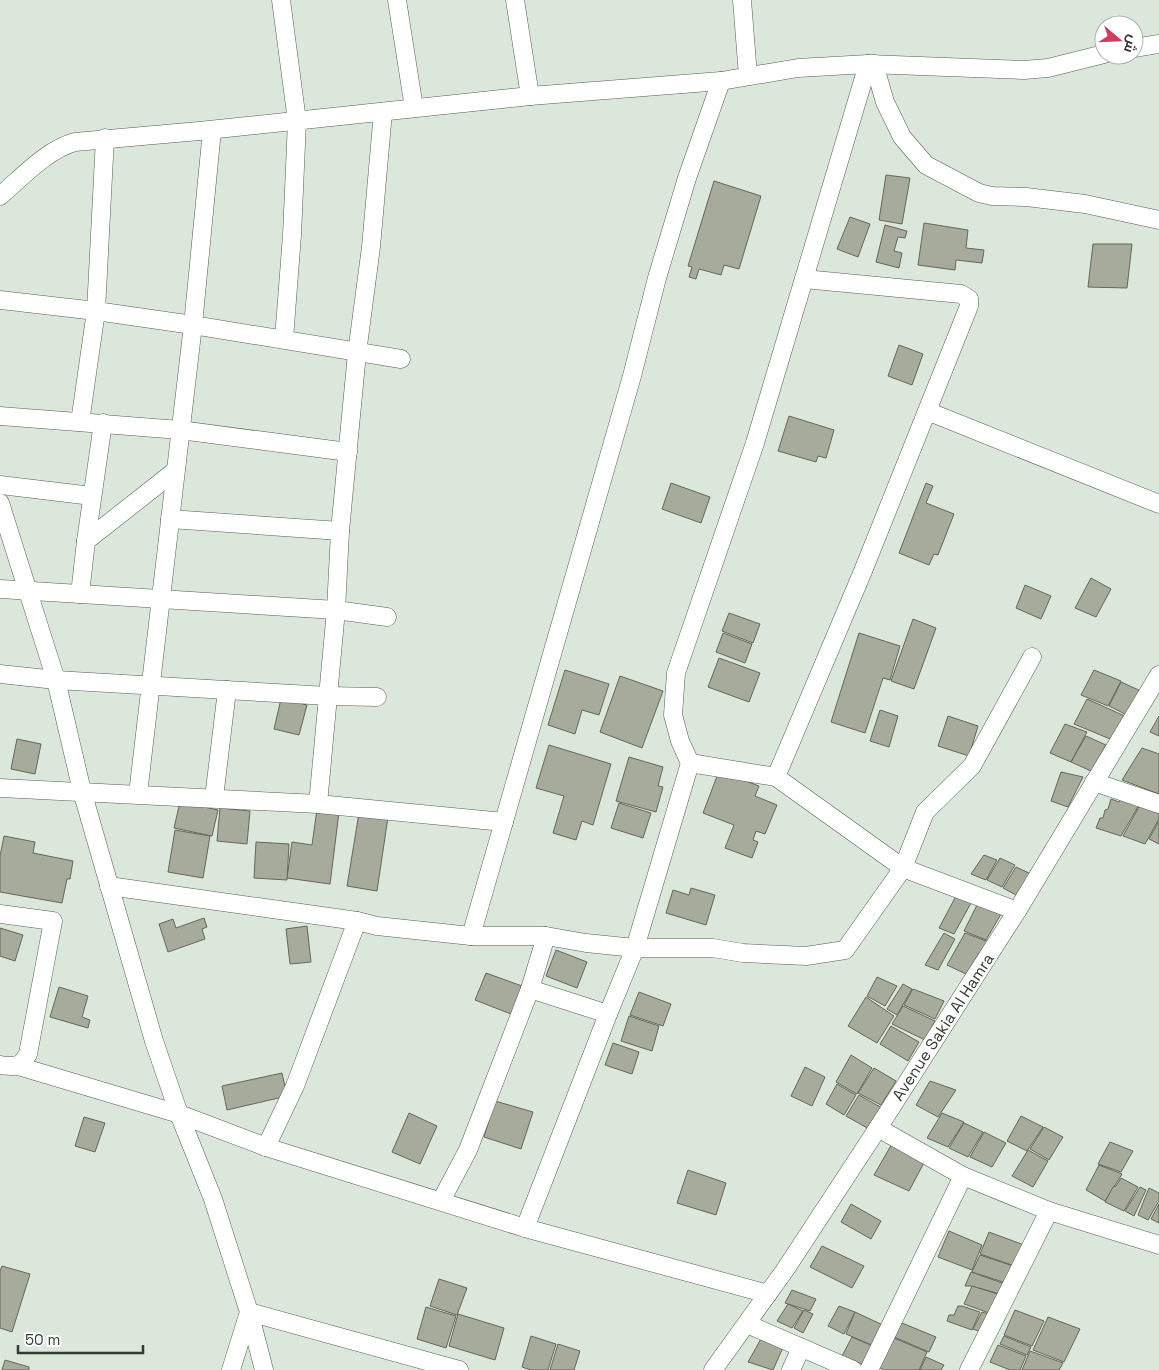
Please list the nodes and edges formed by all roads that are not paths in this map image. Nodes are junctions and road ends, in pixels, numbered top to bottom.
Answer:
1 (281, 0) edge
2 (397, 0) edge
3 (515, 0) edge
4 (742, 0) edge
5 (1159, 44) edge
6 (1144, 46) edge
7 (1094, 56) edge
8 (871, 64) junction
9 (748, 76) junction
10 (721, 81) junction
11 (530, 96) junction
12 (414, 108) junction
13 (383, 112) junction
14 (297, 121) junction
15 (212, 130) junction
16 (105, 138) junction
17 (0, 196) edge
18 (1159, 220) edge
19 (804, 278) junction
20 (0, 300) edge
21 (96, 310) junction
22 (193, 325) junction
23 (284, 339) junction
24 (357, 353) junction
25 (401, 359) dead end
26 (927, 411) junction
27 (0, 416) edge
28 (80, 422) junction
29 (103, 424) junction
30 (180, 430) junction
31 (348, 452) junction
32 (175, 471) junction
33 (0, 485) edge
34 (92, 496) junction
35 (1159, 504) edge
36 (0, 505) edge
37 (170, 519) junction
38 (340, 531) junction
39 (86, 541) junction
40 (0, 590) edge
41 (28, 591) junction
42 (80, 594) junction
43 (160, 599) junction
44 (336, 610) junction
45 (387, 617) dead end
46 (1032, 657) dead end
47 (0, 674) edge
48 (1159, 675) edge
49 (56, 680) junction
50 (150, 686) junction
51 (227, 690) junction
52 (328, 696) junction
53 (377, 697) dead end
54 (690, 763) junction
55 (776, 777) junction
56 (1094, 782) junction
57 (0, 788) edge
58 (82, 791) junction
59 (138, 794) junction
60 (214, 798) junction
61 (318, 804) junction
62 (1159, 804) edge
63 (504, 822) junction
64 (903, 868) junction
65 (109, 886) junction
66 (1017, 911) junction
67 (0, 914) edge
68 (357, 921) junction
69 (472, 936) junction
70 (546, 936) junction
71 (636, 948) junction
72 (530, 988) junction
73 (608, 1014) junction
74 (0, 1065) edge
75 (18, 1066) junction
76 (179, 1114) junction
77 (878, 1128) junction
78 (266, 1147) junction
79 (963, 1176) junction
80 (441, 1200) junction
81 (1049, 1211) junction
82 (525, 1228) junction
83 (1159, 1245) edge
84 (768, 1294) junction
85 (249, 1312) junction
86 (747, 1324) junction
87 (801, 1348) junction
88 (231, 1370) edge
89 (264, 1370) edge
90 (459, 1370) edge
91 (713, 1370) edge
92 (791, 1370) edge
93 (853, 1370) edge
94 (869, 1370) edge
95 (969, 1370) edge

1 - 14 street
2 - 12 street
3 - 11 street
4 - 9 street
5 - 6 street
7 - 8 street
8 - 9 street
8 - 18 street
8 - 19 street
9 - 10 street
10 - 11 street
10 - 63 street
11 - 12 street
12 - 13 street
13 - 14 street
13 - 24 street
14 - 15 street
14 - 23 street
15 - 16 street
15 - 22 street
16 - 17 street
16 - 21 street
19 - 26 street
19 - 54 street
20 - 21 street
21 - 22 street
21 - 28 street
22 - 23 street
22 - 30 street
23 - 24 street
24 - 25 street
24 - 31 street
26 - 35 street
26 - 55 street
27 - 28 street
28 - 29 street
29 - 30 street
29 - 34 street
30 - 31 street
30 - 32 street
31 - 38 street
32 - 37 street
32 - 39 street
33 - 34 street
34 - 39 street
36 - 41 street
37 - 38 street
37 - 43 street
38 - 44 street
39 - 42 street
40 - 41 street
41 - 42 street
41 - 49 street
42 - 43 street
43 - 44 street
43 - 50 street
44 - 45 street
44 - 52 street
46 - 64 street
47 - 49 street
48 - 56 street, Avenue Sakia Al Hamra
49 - 50 street
49 - 58 street
50 - 51 street
50 - 59 street
51 - 52 street
51 - 60 street
52 - 53 street
52 - 61 street
54 - 55 street
54 - 71 street
55 - 64 street
56 - 62 street
56 - 66 street, Avenue Sakia Al Hamra
57 - 58 street
58 - 59 street
58 - 65 street
59 - 60 street
60 - 61 street
61 - 63 street
63 - 69 street
64 - 66 street
64 - 71 street
65 - 68 street
65 - 76 street
66 - 77 street, Avenue Sakia Al Hamra
67 - 75 street
68 - 69 street
68 - 78 street
69 - 70 street
70 - 71 street
70 - 72 street
71 - 73 street
72 - 73 street
72 - 80 street
73 - 82 street
74 - 75 street
75 - 76 street
76 - 78 street
76 - 85 street
77 - 79 street
77 - 84 street, Avenue Sakia Al Hamra
78 - 80 street
79 - 81 street
79 - 94 street
80 - 82 street
81 - 83 street
81 - 95 street
82 - 84 street
84 - 86 street, Avenue Sakia Al Hamra
85 - 88 street
85 - 89 street
85 - 90 street
86 - 87 street
86 - 91 street, Avenue Sakia Al Hamra
87 - 92 street
87 - 93 street

